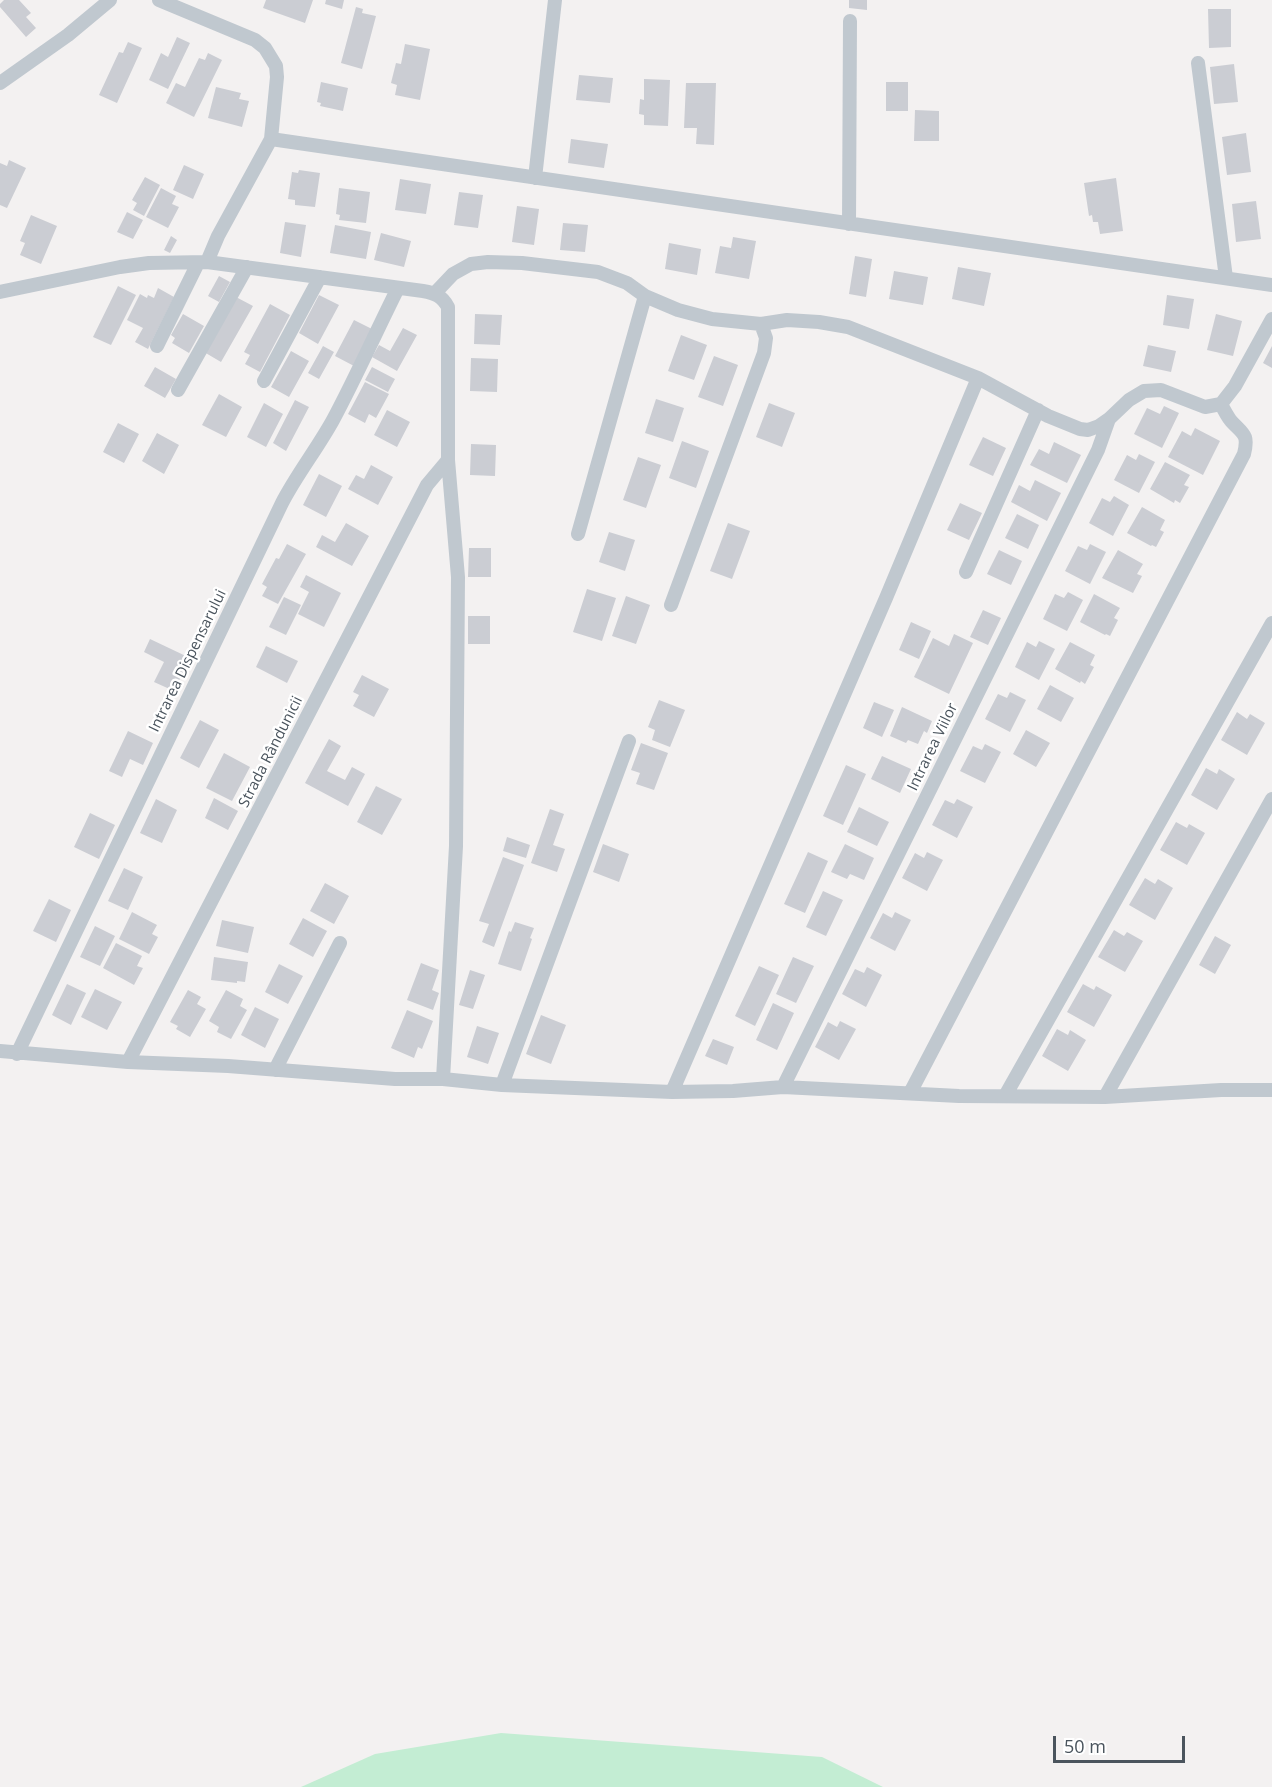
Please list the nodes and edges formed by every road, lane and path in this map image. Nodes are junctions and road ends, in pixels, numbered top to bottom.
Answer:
1 (110, 0) edge
2 (159, 0) edge
3 (555, 0) edge
4 (850, 21) dead end
5 (1198, 63) dead end
6 (0, 83) edge
7 (271, 139) junction
8 (535, 178) junction
9 (849, 224) junction
10 (202, 262) junction
11 (247, 267) junction
12 (320, 277) junction
13 (1226, 278) junction
14 (1272, 285) edge
15 (398, 288) junction
16 (0, 292) edge
17 (435, 293) junction
18 (645, 296) junction
19 (1272, 318) edge
20 (761, 324) junction
21 (157, 346) dead end
22 (978, 378) junction
23 (264, 381) dead end
24 (178, 390) dead end
25 (1221, 404) junction
26 (1038, 410) junction
27 (1108, 419) junction
28 (448, 460) junction
29 (578, 534) dead end
30 (966, 572) dead end
31 (671, 605) dead end
32 (1272, 623) edge
33 (629, 741) dead end
34 (1272, 799) edge
35 (340, 943) dead end
36 (0, 1051) edge
37 (17, 1053) junction
38 (128, 1062) junction
39 (274, 1070) junction
40 (443, 1079) junction
41 (502, 1085) junction
42 (783, 1087) junction
43 (1272, 1090) edge
44 (672, 1092) junction
45 (910, 1093) junction
46 (1005, 1096) junction
47 (1105, 1097) junction

1 - 6 street
2 - 7 street
3 - 8 street
4 - 9 street
5 - 13 street
7 - 8 street
7 - 10 street
8 - 9 street
9 - 13 street
10 - 11 street
10 - 16 street
10 - 21 street
11 - 12 street
11 - 24 street
12 - 15 street
12 - 23 street
13 - 14 street
15 - 17 street
15 - 37 street, Intrarea Dispensarului
17 - 18 street
17 - 28 street
18 - 20 street
18 - 29 street
19 - 25 street
20 - 22 street
20 - 31 street
22 - 26 street
22 - 44 street
25 - 27 street
25 - 45 street
26 - 27 street
26 - 30 street
27 - 42 street, Intrarea Viilor
28 - 38 street, Strada Rândunicii
28 - 40 street
32 - 46 street
33 - 41 street
34 - 47 street
35 - 39 street
36 - 37 street
37 - 38 street
38 - 39 street
39 - 40 street
40 - 41 street
41 - 44 street
42 - 44 street
42 - 45 street
43 - 47 street
45 - 46 street
46 - 47 street

